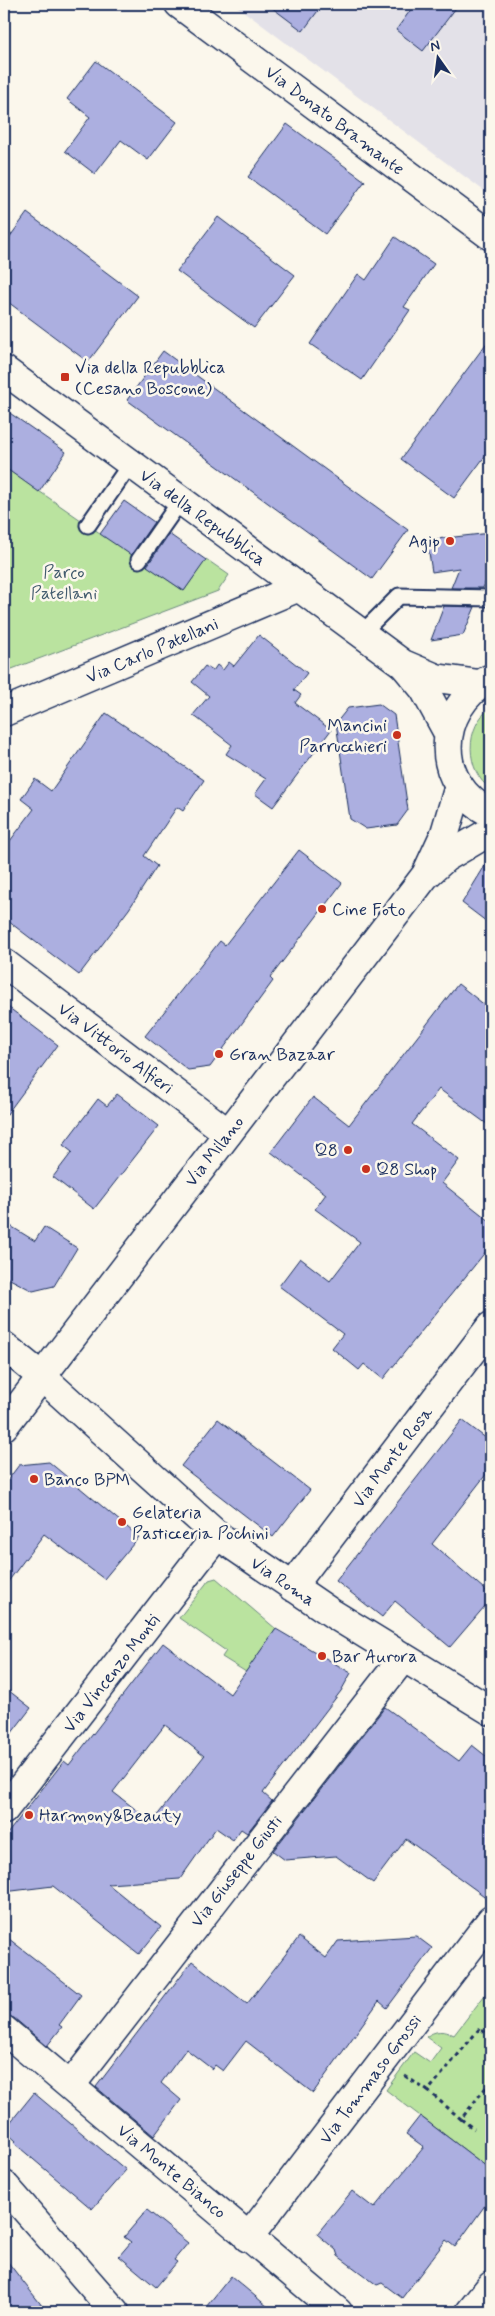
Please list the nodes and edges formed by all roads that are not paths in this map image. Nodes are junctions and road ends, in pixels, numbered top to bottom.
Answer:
1 (179, 4) edge
2 (491, 236) edge
3 (4, 370) edge
4 (131, 463) junction
5 (181, 500) junction
6 (88, 525) dead end
7 (139, 560) dead end
8 (299, 587) junction
9 (491, 598) edge
10 (362, 633) junction
11 (404, 664) junction
12 (485, 681) edge
13 (4, 712) edge
14 (448, 733) junction
15 (459, 786) junction
16 (491, 812) edge
17 (491, 831) edge
18 (426, 876) junction
19 (4, 963) edge
20 (228, 1133) junction
21 (491, 1326) edge
22 (4, 1346) edge
23 (41, 1376) junction
24 (4, 1426) edge
25 (217, 1535) junction
26 (292, 1587) junction
27 (403, 1658) junction
28 (491, 1711) edge
29 (4, 1810) edge
30 (491, 1920) edge
31 (4, 2030) edge
32 (71, 2085) junction
33 (4, 2185) edge
34 (248, 2238) junction
35 (491, 2286) edge
36 (116, 2312) edge
37 (338, 2312) edge
38 (470, 2312) edge

1 - 2 street, Via Donato Bramante
3 - 4 street, Via della Repubblica
4 - 5 street, Via della Repubblica
4 - 6 lane
5 - 7 lane
5 - 8 street, Via della Repubblica
8 - 10 street, Via della Repubblica
8 - 13 street, Via Carlo Patellani
9 - 10 lane
10 - 11 street, Via della Repubblica
11 - 12 street, Via della Repubblica
11 - 14 street, Via della Repubblica
12 - 14 street
14 - 15 street
15 - 16 street
15 - 18 street, Via Milano
17 - 18 street, Via Milano
18 - 20 street, Via Milano
19 - 20 street, Via Vittorio Alfieri
20 - 23 street, Via Milano
21 - 26 street, Via Monte Rosa
22 - 23 street, Via Roma
23 - 24 street, Via Milano
23 - 25 street, Via Roma
25 - 26 street, Via Roma
25 - 29 street, Via Vincenzo Monti
26 - 27 street, Via Roma
27 - 28 street, Via Roma
27 - 32 street, Via Giuseppe Giusti
30 - 34 street, Via Tommaso Grossi
31 - 32 street, Via Monte Bianco
32 - 34 street, Via Monte Bianco
33 - 36 street
34 - 37 street, Via Monte Bianco
35 - 38 street

